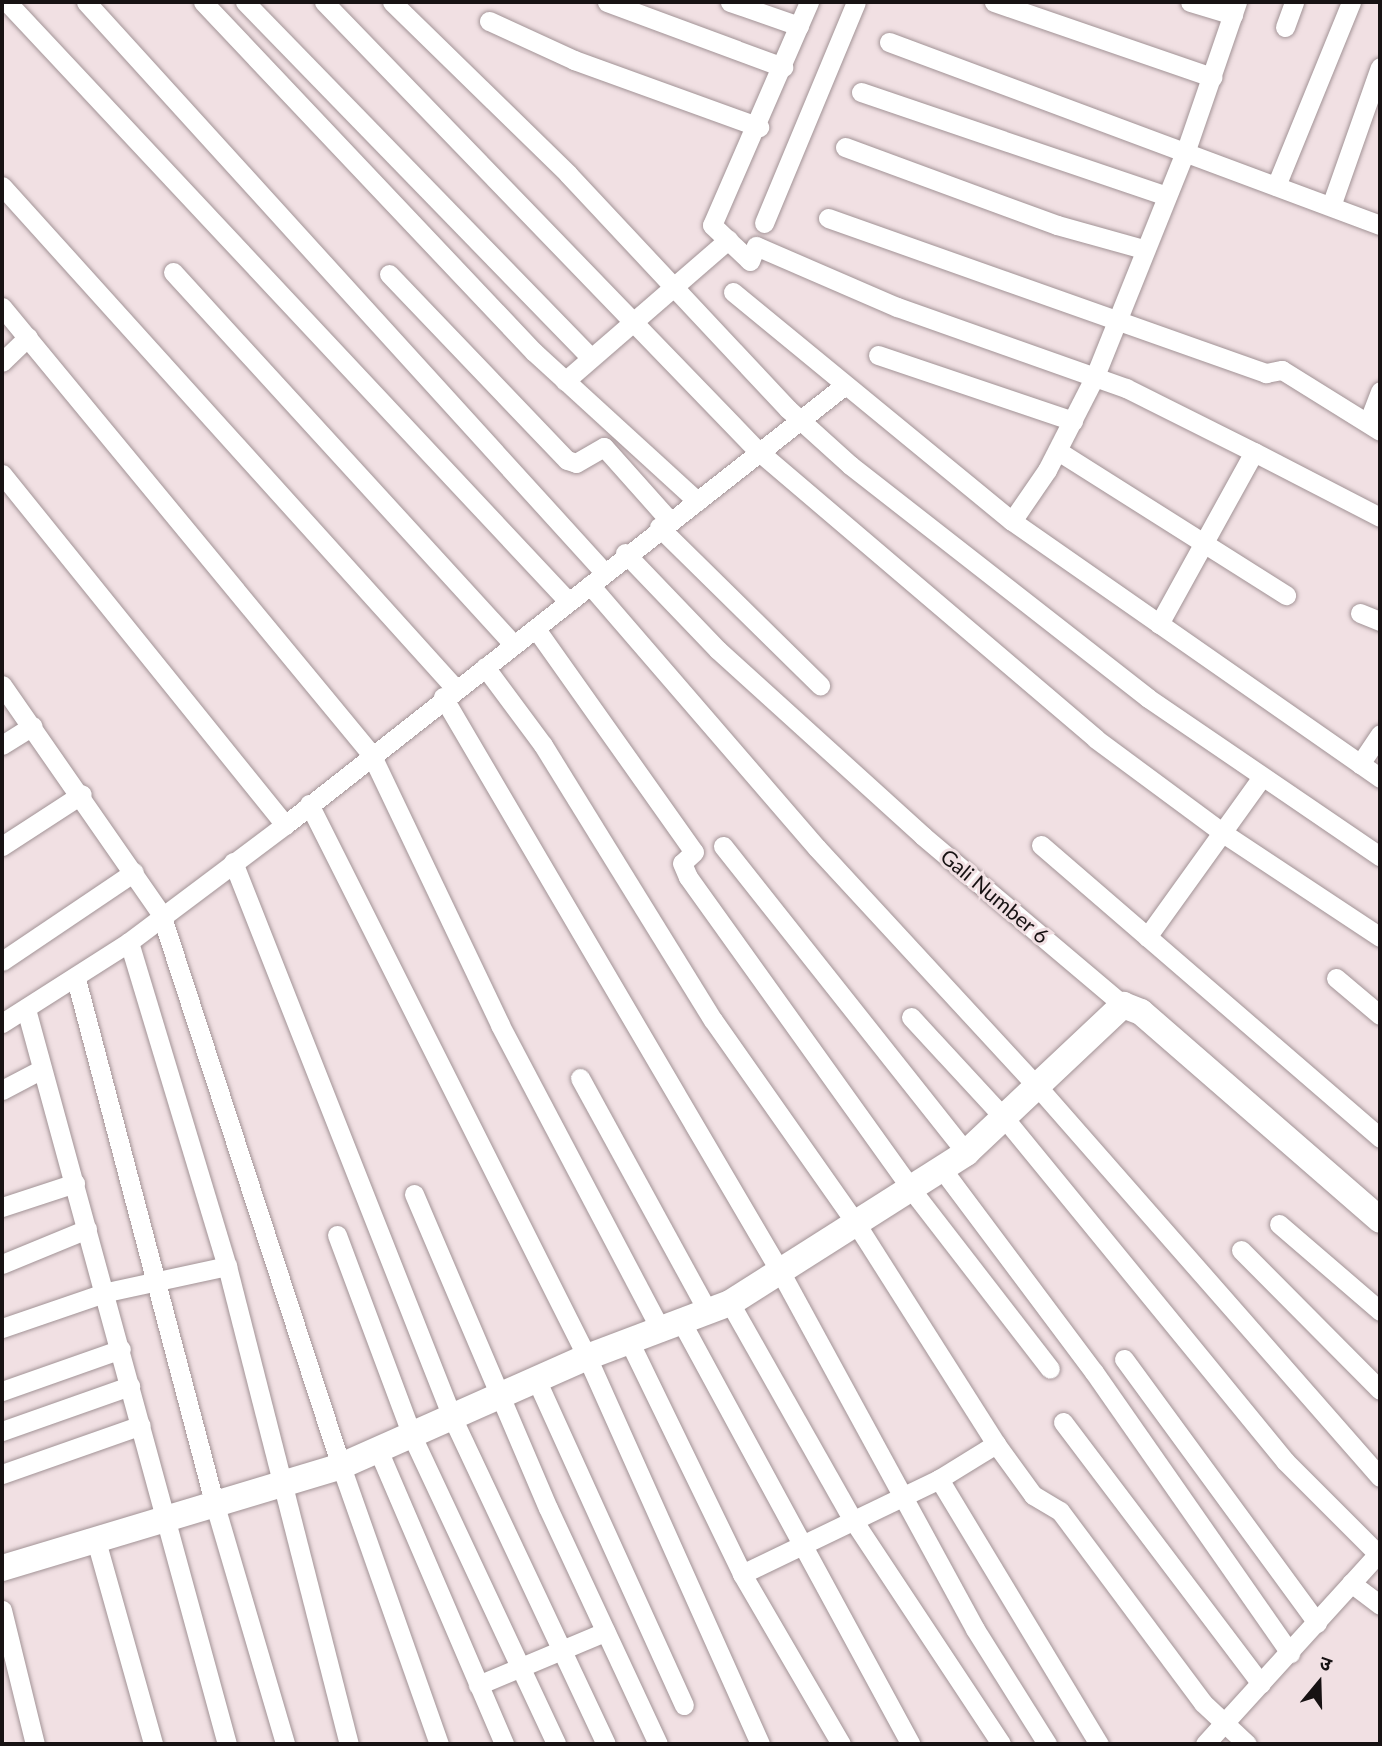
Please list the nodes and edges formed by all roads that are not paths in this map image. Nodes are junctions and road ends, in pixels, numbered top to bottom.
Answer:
1 (7, 2) edge
2 (86, 2) edge
3 (203, 2) edge
4 (245, 2) edge
5 (324, 2) edge
6 (392, 2) edge
7 (607, 2) edge
8 (730, 2) edge
9 (809, 2) edge
10 (856, 2) edge
11 (994, 2) edge
12 (1190, 2) edge
13 (1294, 2) edge
14 (1350, 2) edge
15 (1235, 9) edge
16 (489, 21) dead end
17 (799, 26) junction
18 (1285, 27) dead end
19 (889, 42) dead end
20 (783, 67) junction
21 (1380, 67) edge
22 (1212, 78) junction
23 (861, 92) dead end
24 (759, 127) junction
25 (845, 147) dead end
26 (1186, 150) junction
27 (2, 186) edge
28 (1276, 186) junction
29 (1167, 196) junction
30 (1331, 206) junction
31 (828, 218) dead end
32 (764, 223) dead end
33 (1380, 225) edge
34 (728, 240) junction
35 (1143, 249) junction
36 (173, 272) dead end
37 (389, 274) dead end
38 (672, 285) junction
39 (733, 292) dead end
40 (2, 307) edge
41 (1115, 318) junction
42 (634, 319) junction
43 (28, 337) junction
44 (878, 355) dead end
45 (592, 358) junction
46 (2, 362) edge
47 (1095, 376) junction
48 (565, 381) junction
49 (845, 385) junction
50 (1380, 391) edge
51 (800, 419) junction
52 (1073, 421) junction
53 (1374, 427) edge
54 (757, 450) junction
55 (1058, 451) junction
56 (1254, 452) junction
57 (2, 474) edge
58 (697, 501) junction
59 (1380, 517) edge
60 (1012, 521) junction
61 (664, 524) junction
62 (1206, 546) junction
63 (625, 553) junction
64 (604, 572) junction
65 (590, 585) junction
66 (1286, 595) dead end
67 (568, 601) junction
68 (1360, 613) dead end
69 (1380, 621) edge
70 (1159, 624) junction
71 (536, 629) junction
72 (514, 645) junction
73 (485, 667) junction
74 (2, 685) edge
75 (820, 685) dead end
76 (449, 692) junction
77 (33, 726) junction
78 (1380, 734) edge
79 (2, 746) edge
80 (371, 754) junction
81 (1360, 764) junction
82 (1262, 777) junction
83 (1380, 778) edge
84 (82, 794) junction
85 (309, 804) junction
86 (285, 825) junction
87 (1223, 833) junction
88 (1041, 845) dead end
89 (2, 846) edge
90 (723, 846) dead end
91 (1380, 856) edge
92 (233, 862) junction
93 (134, 872) junction
94 (161, 914) junction
95 (1147, 937) junction
96 (1380, 937) edge
97 (129, 943) junction
98 (2, 961) edge
99 (1336, 978) dead end
100 (76, 979) junction
101 (1123, 1005) junction
102 (26, 1009) junction
103 (1380, 1015) edge
104 (911, 1017) dead end
105 (2, 1023) edge
106 (42, 1069) junction
107 (579, 1078) dead end
108 (1037, 1086) junction
109 (2, 1090) edge
110 (1006, 1120) junction
111 (1380, 1138) edge
112 (966, 1153) junction
113 (942, 1169) junction
114 (75, 1183) junction
115 (911, 1189) junction
116 (414, 1194) dead end
117 (2, 1208) edge
118 (1380, 1220) edge
119 (1279, 1224) dead end
120 (857, 1225) junction
121 (88, 1229) junction
122 (337, 1235) dead end
123 (1241, 1250) dead end
124 (2, 1264) edge
125 (227, 1266) junction
126 (781, 1273) junction
127 (157, 1280) junction
128 (107, 1292) junction
129 (719, 1308) junction
130 (1380, 1311) edge
131 (672, 1327) junction
132 (2, 1328) edge
133 (630, 1343) junction
134 (121, 1349) junction
135 (587, 1357) junction
136 (1124, 1359) dead end
137 (1050, 1369) dead end
138 (536, 1379) junction
139 (130, 1386) junction
140 (1380, 1390) edge
141 (2, 1391) edge
142 (503, 1395) junction
143 (453, 1417) junction
144 (1063, 1422) dead end
145 (141, 1425) junction
146 (2, 1431) edge
147 (412, 1436) junction
148 (996, 1444) junction
149 (379, 1452) junction
150 (341, 1466) junction
151 (2, 1474) edge
152 (1380, 1477) edge
153 (939, 1479) junction
154 (282, 1484) junction
155 (902, 1497) junction
156 (214, 1502) junction
157 (164, 1515) junction
158 (853, 1520) junction
159 (95, 1537) junction
160 (802, 1545) junction
161 (1379, 1554) edge
162 (2, 1568) edge
163 (742, 1574) junction
164 (1351, 1583) junction
165 (1380, 1605) edge
166 (2, 1610) edge
167 (1317, 1622) junction
168 (605, 1632) junction
169 (561, 1651) junction
170 (1290, 1653) junction
171 (521, 1667) junction
172 (1261, 1684) junction
173 (478, 1685) junction
174 (684, 1705) dead end
175 (1226, 1723) junction
176 (35, 1744) edge
177 (153, 1744) edge
178 (227, 1744) edge
179 (285, 1744) edge
180 (349, 1744) edge
181 (439, 1744) edge
182 (504, 1744) edge
183 (556, 1744) edge
184 (606, 1744) edge
185 (657, 1744) edge
186 (760, 1744) edge
187 (841, 1744) edge
188 (911, 1744) edge
189 (1001, 1744) edge
190 (1047, 1744) edge
191 (1099, 1744) edge
192 (1205, 1744) edge
193 (1247, 1744) edge

1 - 67 street
2 - 64 street
3 - 48 street
4 - 45 street
5 - 42 street
6 - 38 street
7 - 20 street
8 - 17 street
9 - 17 street
10 - 32 street
11 - 22 street
12 - 15 street
13 - 18 street
14 - 28 street
15 - 22 street
16 - 24 street
17 - 20 street
19 - 26 street
20 - 24 street
21 - 30 street
22 - 26 street
23 - 29 street
24 - 34 street
25 - 35 street
26 - 28 street
26 - 29 street
27 - 76 street
28 - 30 street
29 - 35 street
30 - 33 street
31 - 41 street
34 - 38 street
34 - 47 street
35 - 41 street
36 - 72 street
37 - 61 street
38 - 42 street
38 - 51 street
39 - 49 street
40 - 43 street
41 - 47 street
41 - 53 street
42 - 45 street
42 - 54 street
43 - 46 street
43 - 80 street
44 - 52 street
45 - 48 street
47 - 52 street
47 - 56 street
48 - 58 street
49 - 51 street
49 - 60 street
50 - 53 street
51 - 54 street
51 - 82 street
52 - 55 street
54 - 58 street
54 - 87 street
55 - 60 street
55 - 62 street
56 - 59 street
56 - 62 street
57 - 86 street
58 - 61 street
60 - 70 street
61 - 63 street
61 - 75 street
62 - 66 street
62 - 70 street
63 - 64 street
63 - 101 street, Gali Number 6
64 - 65 street
65 - 67 street
65 - 108 street
67 - 71 street
68 - 69 street
70 - 81 street
71 - 72 street
71 - 115 street
72 - 73 street
73 - 76 street
73 - 120 street
74 - 77 street
76 - 80 street
76 - 126 street
77 - 79 street
77 - 84 street
78 - 81 street
80 - 85 street
80 - 131 street
81 - 83 street
82 - 87 street
82 - 91 street
84 - 89 street
84 - 93 street
85 - 86 street
85 - 135 street
86 - 92 street
87 - 95 street
87 - 96 street
88 - 95 street
90 - 112 street
92 - 94 street
92 - 143 street
93 - 94 street
93 - 98 street
94 - 97 street
94 - 150 street
95 - 111 street
97 - 100 street
97 - 125 street
99 - 103 street
100 - 102 street
100 - 127 street
101 - 108 street
101 - 118 street, Gali Number 6
102 - 105 street
102 - 106 street
104 - 110 street
106 - 109 street
106 - 114 street
107 - 129 street
108 - 110 street
108 - 152 street
110 - 112 street
110 - 161 street
112 - 113 street
113 - 115 street
113 - 170 street
114 - 117 street
114 - 121 street
115 - 120 street
115 - 137 street
116 - 142 street
119 - 130 street
120 - 126 street
120 - 148 street
121 - 124 street
121 - 128 street
122 - 147 street
123 - 140 street
125 - 127 street
125 - 154 street
126 - 129 street
126 - 155 street
127 - 128 street
127 - 156 street
128 - 132 street
128 - 134 street
129 - 131 street
129 - 158 street
131 - 133 street
131 - 160 street
133 - 135 street
133 - 163 street
134 - 139 street
134 - 141 street
135 - 138 street
135 - 186 street
136 - 167 street
138 - 142 street
138 - 174 street
139 - 145 street
139 - 146 street
142 - 143 street
142 - 168 street
143 - 147 street
143 - 169 street
144 - 172 street
145 - 151 street
145 - 157 street
147 - 149 street
147 - 171 street
148 - 153 street
148 - 175 street
149 - 150 street
149 - 173 street
150 - 154 street
150 - 181 street
153 - 155 street
153 - 191 street
154 - 156 street
154 - 180 street
155 - 158 street
155 - 190 street
156 - 157 street
156 - 179 street
157 - 159 street
157 - 178 street
158 - 160 street
158 - 189 street
159 - 162 street
159 - 177 street
160 - 163 street
160 - 188 street
161 - 164 street
163 - 187 street
164 - 165 street
164 - 167 street
166 - 176 street
167 - 170 street
168 - 169 street
168 - 185 street
169 - 171 street
169 - 184 street
170 - 172 street
171 - 173 street
171 - 183 street
172 - 175 street
173 - 182 street
175 - 192 street
175 - 193 street

